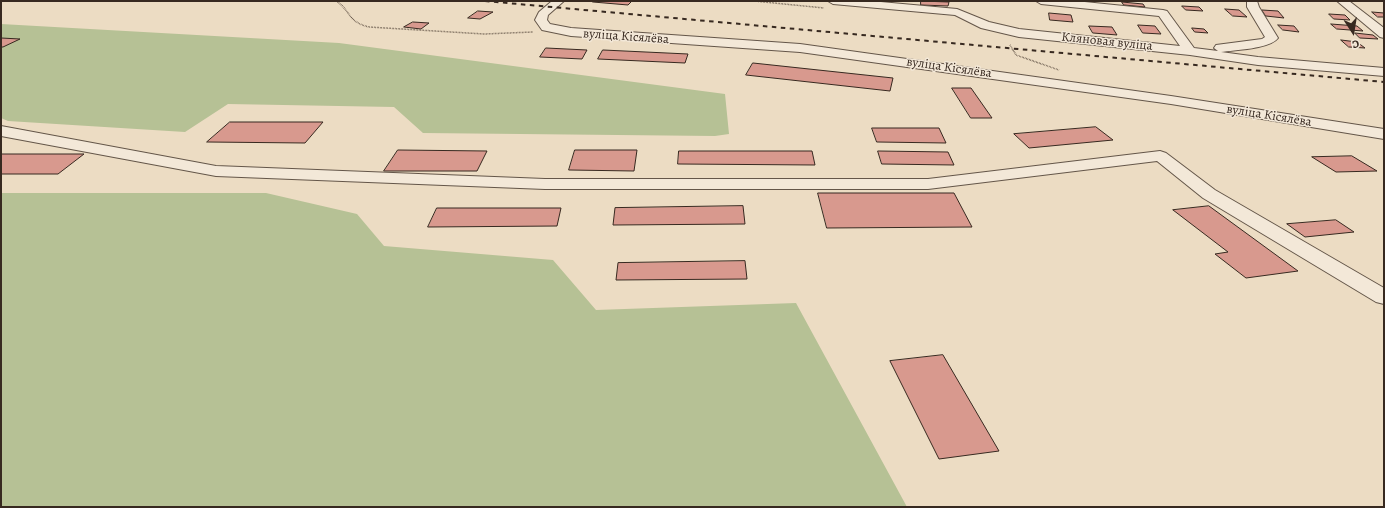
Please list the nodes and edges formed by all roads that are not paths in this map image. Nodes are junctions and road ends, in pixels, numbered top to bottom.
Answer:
1 (559, 1) edge
2 (833, 1) edge
3 (1041, 1) edge
4 (1252, 1) edge
5 (1342, 1) edge
6 (958, 6) edge
7 (1383, 33) edge
8 (1190, 51) junction
9 (1384, 72) edge
10 (1, 131) edge
11 (1384, 134) edge
12 (1384, 297) edge

1 - 11 street, вуліца Кісялёва
2 - 6 street, Кляновая вуліца
3 - 8 street
4 - 8 street
5 - 7 street
6 - 8 street, Кляновая вуліца
8 - 9 street, Кляновая вуліца
10 - 12 street

